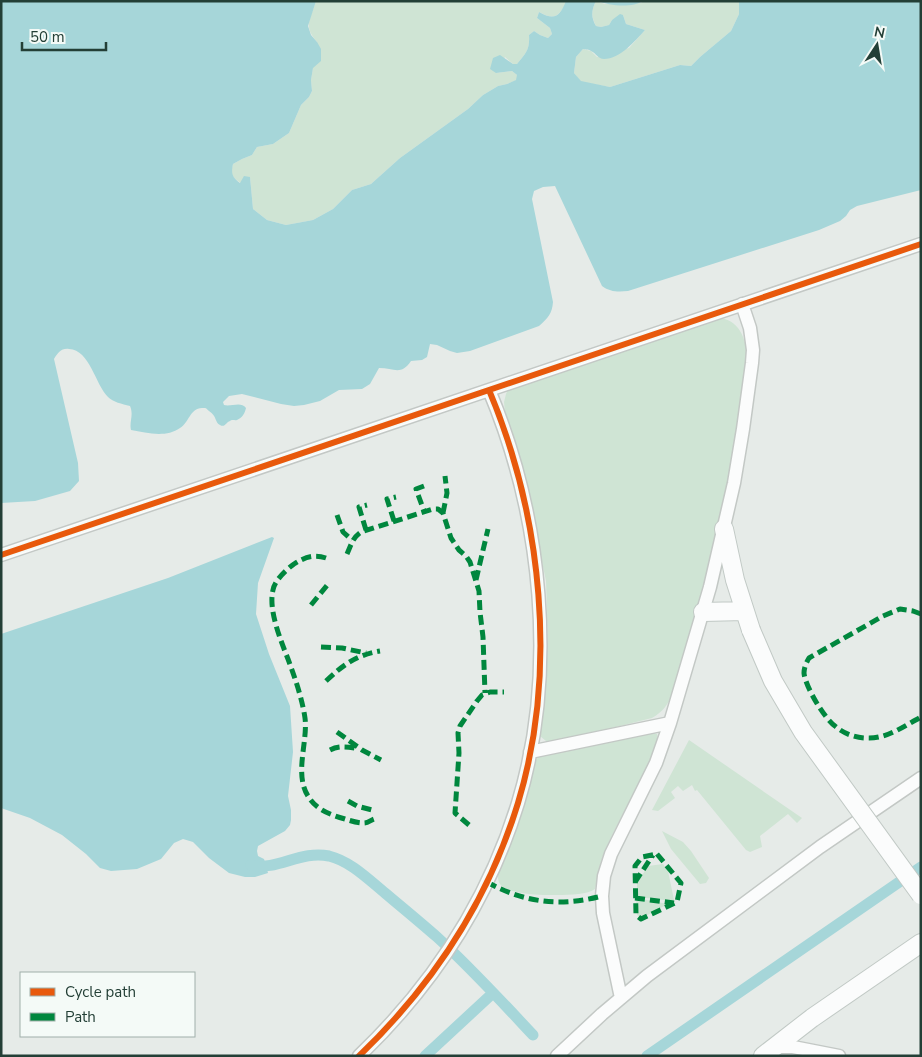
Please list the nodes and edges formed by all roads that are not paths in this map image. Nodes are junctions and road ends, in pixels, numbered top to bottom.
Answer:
1 (921, 244) edge
2 (742, 304) junction
3 (489, 390) junction
4 (724, 529) junction
5 (1, 555) edge
6 (744, 611) junction
7 (703, 612) junction
8 (670, 723) junction
9 (530, 752) junction
10 (921, 778) edge
11 (921, 895) edge
12 (921, 943) edge
13 (621, 998) junction
14 (769, 1051) edge
15 (359, 1056) edge
16 (557, 1056) edge
17 (839, 1056) edge

1 - 2 street
2 - 3 street
2 - 4 street
3 - 5 street
3 - 9 street
4 - 6 main road
4 - 7 street
6 - 7 main road
6 - 11 main road, bridge
7 - 8 street
8 - 9 street
8 - 13 street
9 - 15 street
10 - 13 street
12 - 14 main road
13 - 16 street
14 - 17 street

